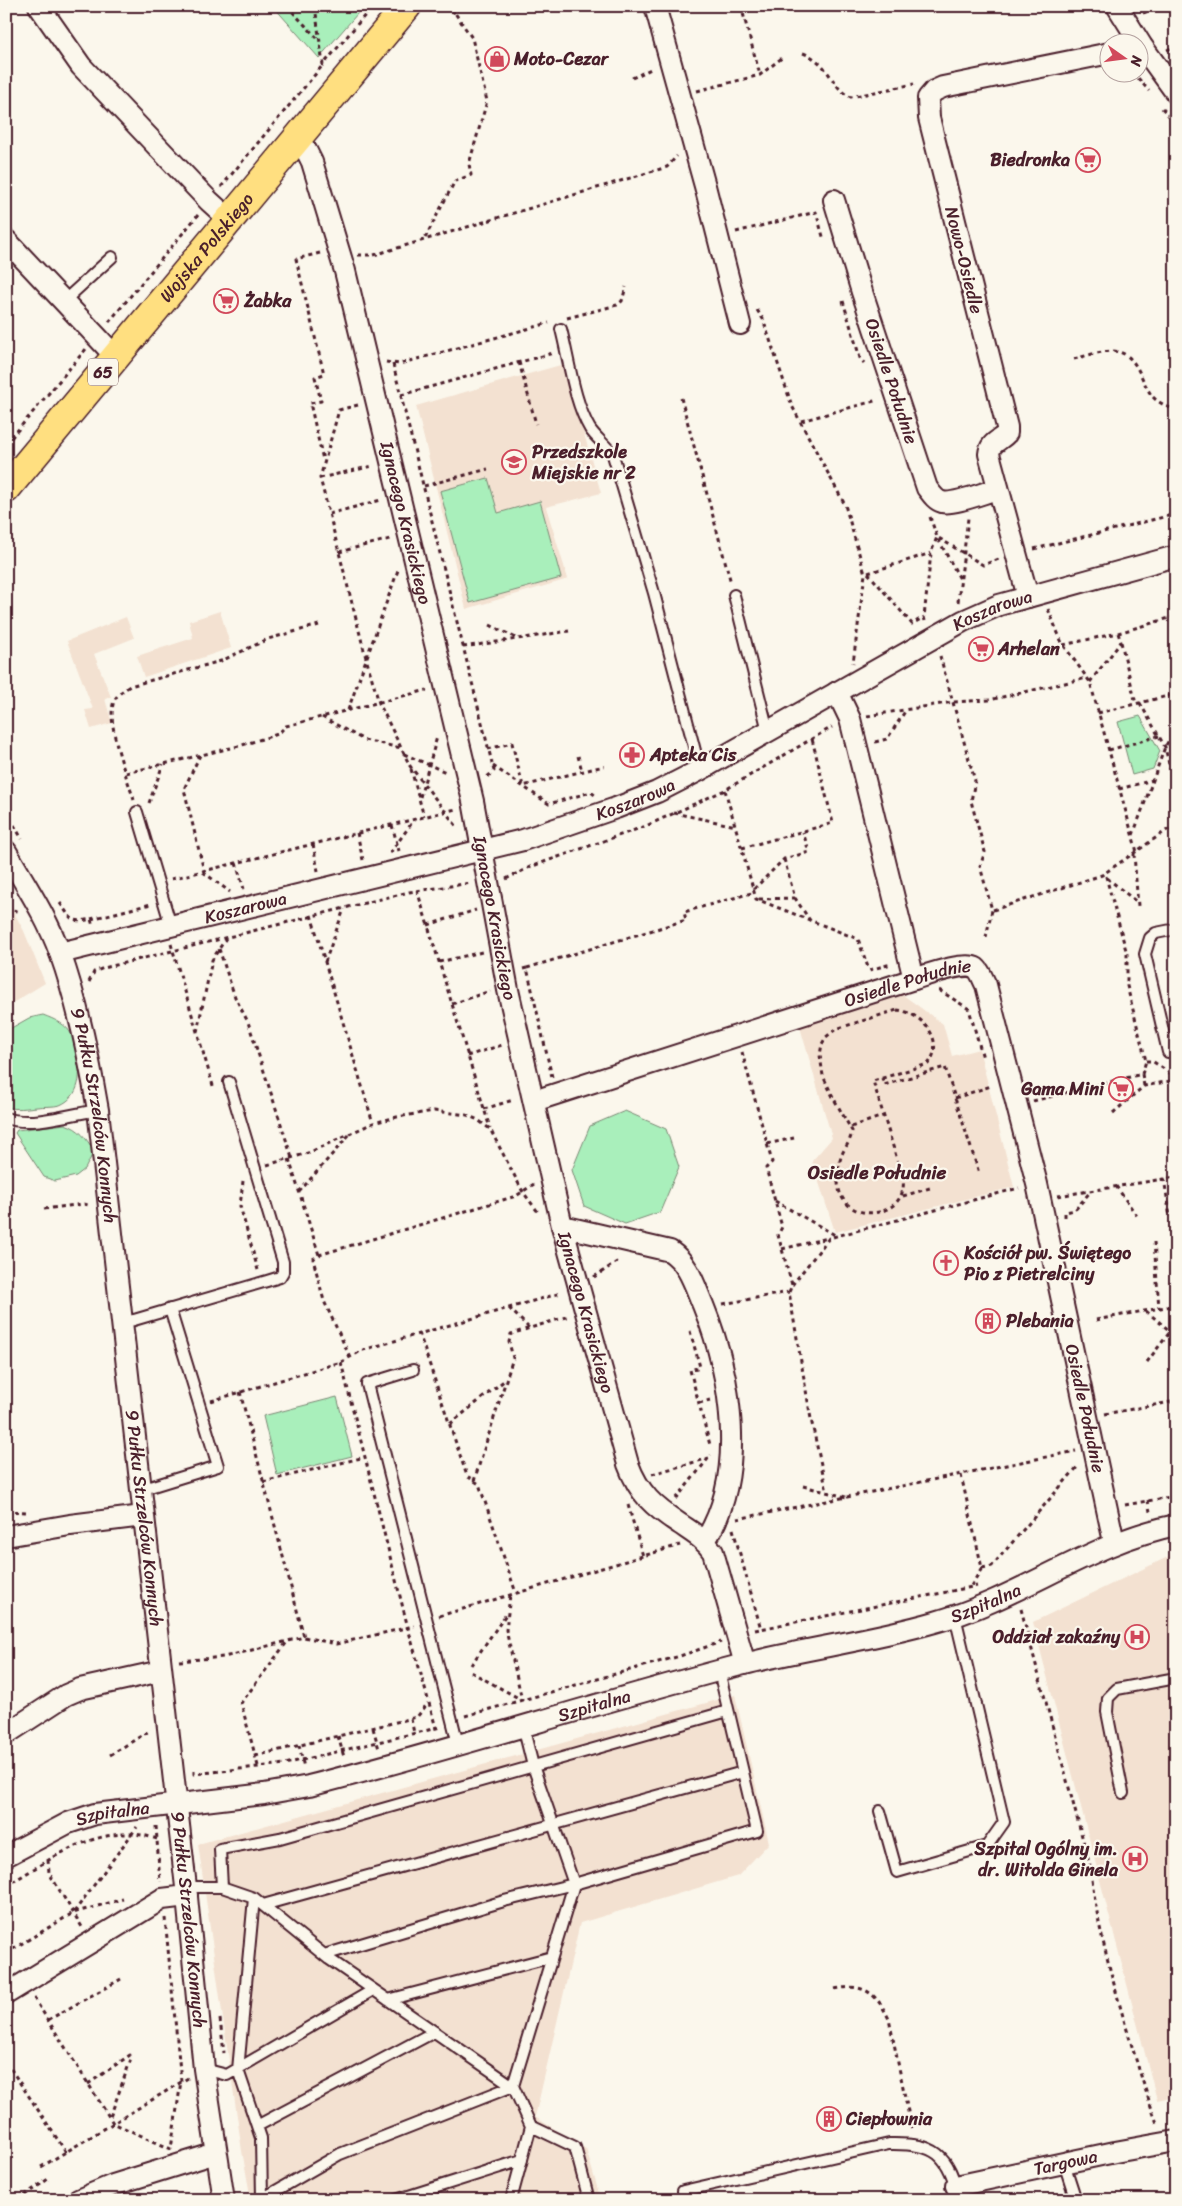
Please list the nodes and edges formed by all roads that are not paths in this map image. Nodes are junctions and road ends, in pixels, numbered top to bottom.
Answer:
1 (39, 6) edge
2 (408, 6) edge
3 (655, 6) edge
4 (1117, 6) edge
5 (1133, 32) edge
6 (1100, 55) edge
7 (1150, 58) edge
8 (1176, 93) edge
9 (297, 140) junction
10 (834, 200) dead end
11 (230, 220) junction
12 (6, 240) edge
13 (112, 257) dead end
14 (64, 301) junction
15 (740, 324) dead end
16 (560, 325) road end
17 (116, 357) junction
18 (6, 489) edge
19 (998, 489) junction
20 (1176, 556) edge
21 (1035, 594) junction
22 (734, 595) road end
23 (837, 692) junction
24 (768, 731) junction
25 (700, 770) junction
26 (137, 812) road end
27 (483, 850) junction
28 (6, 851) edge
29 (168, 926) junction
30 (1176, 929) edge
31 (60, 953) junction
32 (920, 977) junction
33 (1168, 1052) dead end
34 (229, 1082) dead end
35 (527, 1099) junction
36 (98, 1110) junction
37 (6, 1118) edge
38 (562, 1226) junction
39 (170, 1309) junction
40 (122, 1322) junction
41 (413, 1370) dead end
42 (140, 1490) junction
43 (143, 1516) junction
44 (1176, 1526) edge
45 (6, 1536) edge
46 (697, 1542) junction
47 (1114, 1542) junction
48 (955, 1616) junction
49 (745, 1664) junction
50 (161, 1671) junction
51 (719, 1671) junction
52 (1176, 1678) edge
53 (728, 1711) junction
54 (522, 1726) junction
55 (6, 1734) edge
56 (458, 1744) junction
57 (533, 1766) junction
58 (743, 1772) junction
59 (1123, 1793) dead end
60 (176, 1805) junction
61 (880, 1811) dead end
62 (554, 1826) junction
63 (6, 1856) edge
64 (574, 1884) junction
65 (222, 1887) junction
66 (187, 1891) junction
67 (254, 1898) junction
68 (263, 1905) junction
69 (324, 1955) junction
70 (552, 1956) junction
71 (373, 1990) junction
72 (6, 1994) edge
73 (388, 2000) junction
74 (434, 2032) junction
75 (204, 2070) junction
76 (238, 2070) junction
77 (513, 2086) junction
78 (257, 2126) junction
79 (531, 2126) junction
80 (1168, 2137) edge
81 (216, 2152) junction
82 (522, 2160) junction
83 (1064, 2163) junction
84 (683, 2191) dead end
85 (957, 2193) edge
86 (1074, 2196) edge
87 (261, 2199) edge
88 (78, 2200) edge
89 (224, 2200) edge
90 (396, 2200) edge
91 (512, 2200) edge
92 (590, 2200) edge

1 - 11 street
2 - 9 main road, Wojska Polskiego / 65
3 - 15 street
4 - 5 street
6 - 19 street, Nowo-Osiedle
7 - 8 street
9 - 11 main road, Wojska Polskiego / 65
9 - 27 street, Ignacego Krasickiego
10 - 19 street, Osiedle Południe
11 - 17 main road, Wojska Polskiego / 65
12 - 14 street
13 - 14 lane
14 - 17 street
16 - 25 lane
17 - 18 main road, Wojska Polskiego / 65
19 - 21 street, Nowo-Osiedle
20 - 21 street, Koszarowa
21 - 23 street, Koszarowa
22 - 24 lane
23 - 24 street, Koszarowa
23 - 32 street
24 - 25 street, Koszarowa
25 - 27 street, Koszarowa
26 - 29 lane
27 - 29 street, Koszarowa
27 - 35 street, Ignacego Krasickiego
28 - 31 street, 9 Pułku Strzelców Konnych
29 - 31 street, Koszarowa
30 - 33 lane
31 - 36 street, 9 Pułku Strzelców Konnych
32 - 35 street, Osiedle Południe
32 - 47 street, Osiedle Południe
34 - 39 lane
35 - 38 street, Ignacego Krasickiego
36 - 37 lane
36 - 40 street, 9 Pułku Strzelców Konnych
38 - 46 street, Ignacego Krasickiego
38 - 46 street
39 - 40 lane
39 - 42 lane
40 - 42 street, 9 Pułku Strzelców Konnych
41 - 56 lane
42 - 43 street, 9 Pułku Strzelców Konnych
43 - 45 street
43 - 50 street, 9 Pułku Strzelców Konnych
44 - 47 street, Szpitalna
46 - 49 street
47 - 48 street, Szpitalna
48 - 49 street, Szpitalna
48 - 61 lane
49 - 51 street, Szpitalna
50 - 55 street
50 - 60 street, 9 Pułku Strzelców Konnych
51 - 53 lane
51 - 54 street, Szpitalna
52 - 59 lane
53 - 57 lane
53 - 58 lane
54 - 56 street, Szpitalna
54 - 57 lane
56 - 60 street, Szpitalna
57 - 62 lane
57 - 65 lane
58 - 62 lane
58 - 64 lane
60 - 63 street, Szpitalna
60 - 66 street, 9 Pułku Strzelców Konnych
62 - 64 lane
62 - 68 lane
64 - 69 lane
64 - 70 lane
65 - 66 lane
65 - 67 lane
66 - 72 street
66 - 75 street, 9 Pułku Strzelców Konnych
67 - 68 lane
67 - 76 lane
68 - 69 lane
69 - 71 lane
70 - 73 lane
70 - 77 lane
71 - 73 lane
71 - 76 lane
73 - 74 lane
74 - 77 lane
74 - 78 lane
75 - 76 lane
75 - 81 street, 9 Pułku Strzelców Konnych
76 - 78 lane
77 - 79 lane
77 - 87 lane
78 - 87 lane
79 - 82 lane
79 - 92 lane
80 - 83 street, Targowa
81 - 88 street
81 - 89 street, 9 Pułku Strzelców Konnych
82 - 90 lane
82 - 91 lane
83 - 85 street, Targowa
83 - 86 lane
84 - 85 lane

